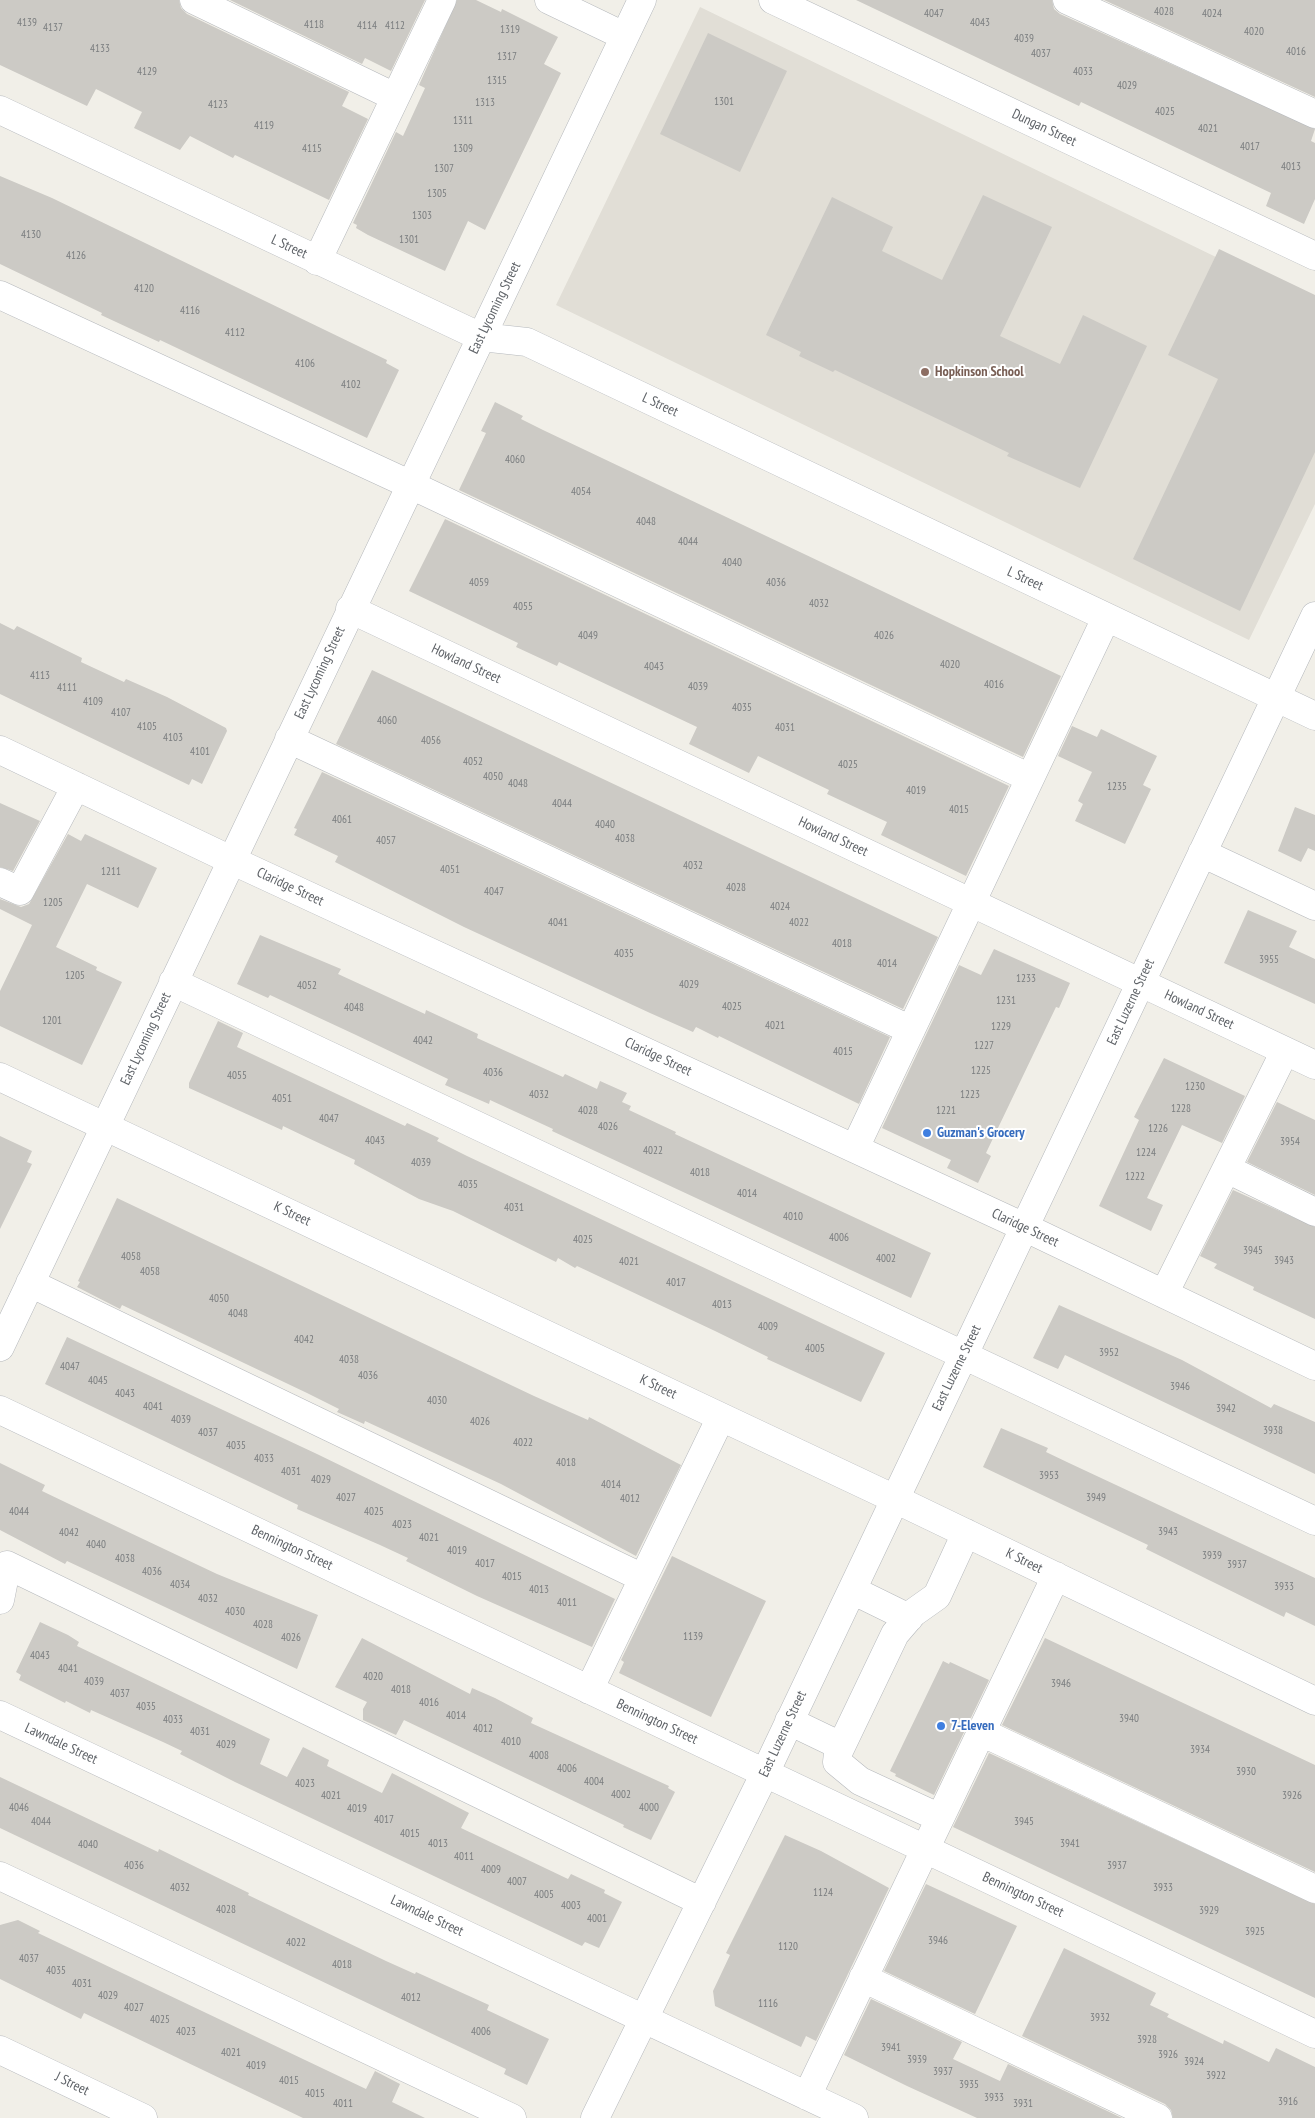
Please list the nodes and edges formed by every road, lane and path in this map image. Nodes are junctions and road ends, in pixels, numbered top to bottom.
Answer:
1 (194, 0) edge
2 (442, 0) edge
3 (549, 0) edge
4 (642, 0) edge
5 (773, 0) edge
6 (1066, 0) edge
7 (803, 6) edge
8 (624, 36) junction
9 (395, 97) junction
10 (0, 110) edge
11 (1315, 114) edge
12 (1313, 250) edge
13 (317, 261) junction
14 (0, 295) edge
15 (480, 337) junction
16 (409, 484) junction
17 (350, 609) junction
18 (1315, 616) edge
19 (1106, 618) junction
20 (1276, 698) junction
21 (1315, 716) edge
22 (289, 738) junction
23 (0, 750) edge
24 (1030, 778) junction
25 (76, 786) junction
26 (1202, 852) junction
27 (231, 860) junction
28 (0, 882) edge
29 (971, 903) junction
30 (1315, 906) edge
31 (173, 982) junction
32 (1140, 982) junction
33 (911, 1030) junction
34 (1285, 1051) junction
35 (1315, 1065) edge
36 (0, 1077) edge
37 (105, 1125) junction
38 (855, 1148) junction
39 (1227, 1169) junction
40 (1315, 1212) edge
41 (1024, 1227) junction
42 (30, 1283) junction
43 (1164, 1294) junction
44 (0, 1347) edge
45 (964, 1355) junction
46 (1315, 1366) edge
47 (0, 1410) edge
48 (721, 1417) junction
49 (895, 1499) junction
50 (1315, 1521) edge
51 (966, 1533) junction
52 (1056, 1576) junction
53 (644, 1578) junction
54 (852, 1590) junction
55 (0, 1600) edge
56 (909, 1618) junction
57 (589, 1690) junction
58 (1315, 1701) edge
59 (0, 1715) edge
60 (790, 1720) junction
61 (981, 1732) junction
62 (841, 1746) junction
63 (765, 1773) junction
64 (940, 1818) junction
65 (925, 1849) junction
66 (0, 1876) edge
67 (1315, 1889) edge
68 (702, 1902) junction
69 (863, 1978) junction
70 (644, 2019) junction
71 (1315, 2034) edge
72 (0, 2050) edge
73 (807, 2096) junction
74 (143, 2118) edge
75 (512, 2118) edge
76 (595, 2118) edge
77 (854, 2118) edge
78 (1158, 2118) edge

1 - 9 street
2 - 9 street
3 - 8 street
4 - 8 street, East Lycoming Street
5 - 7 street, Dungan Street
6 - 11 street
7 - 12 street, Dungan Street
8 - 15 street, East Lycoming Street
9 - 13 street
10 - 13 street, L Street
13 - 15 street, L Street
14 - 16 street
15 - 16 street, East Lycoming Street
15 - 19 street, L Street
16 - 17 street, East Lycoming Street
16 - 24 street
17 - 22 street, East Lycoming Street
17 - 29 street, Howland Street
18 - 20 street, East Luzerne Street
19 - 20 street, L Street
19 - 24 street
20 - 21 street, L Street
20 - 26 street, East Luzerne Street
22 - 27 street, East Lycoming Street
22 - 33 street
23 - 25 street, Claridge Street
24 - 29 street
25 - 27 street, Claridge Street
25 - 28 street
26 - 30 street
26 - 32 street, East Luzerne Street
27 - 31 street, East Lycoming Street
27 - 38 street, Claridge Street
29 - 32 street, Howland Street
29 - 33 street
31 - 37 street, East Lycoming Street
31 - 45 street
32 - 34 street, Howland Street
32 - 41 street, East Luzerne Street
33 - 38 street
34 - 35 street, Howland Street
34 - 39 street
36 - 37 street, K Street
37 - 42 street, East Lycoming Street
37 - 48 street, K Street
38 - 41 street, Claridge Street
39 - 40 street
39 - 43 street
41 - 43 street, Claridge Street
41 - 45 street, East Luzerne Street
42 - 44 street, East Lycoming Street
42 - 53 street
43 - 46 street, Claridge Street
45 - 49 street, East Luzerne Street
45 - 50 street
47 - 57 street, Bennington Street
48 - 49 street, K Street
48 - 53 street
49 - 51 street, K Street
49 - 54 street, East Luzerne Street
51 - 52 street, K Street
51 - 56 street
52 - 58 street, K Street
52 - 61 street
53 - 57 street
54 - 56 street
54 - 60 street, East Luzerne Street
55 - 68 street
56 - 62 street
57 - 63 street, Bennington Street
59 - 70 street, Lawndale Street
60 - 62 street
60 - 63 street, East Luzerne Street
61 - 64 street
61 - 67 street
62 - 64 street
63 - 65 street, Bennington Street
63 - 68 street, East Luzerne Street
64 - 65 street
65 - 69 street
65 - 71 street, Bennington Street
66 - 75 street
68 - 70 street, East Luzerne Street
69 - 73 street
69 - 78 street
70 - 73 street, Lawndale Street
70 - 76 street, East Luzerne Street
72 - 74 street, J Street
73 - 77 street, Lawndale Street

